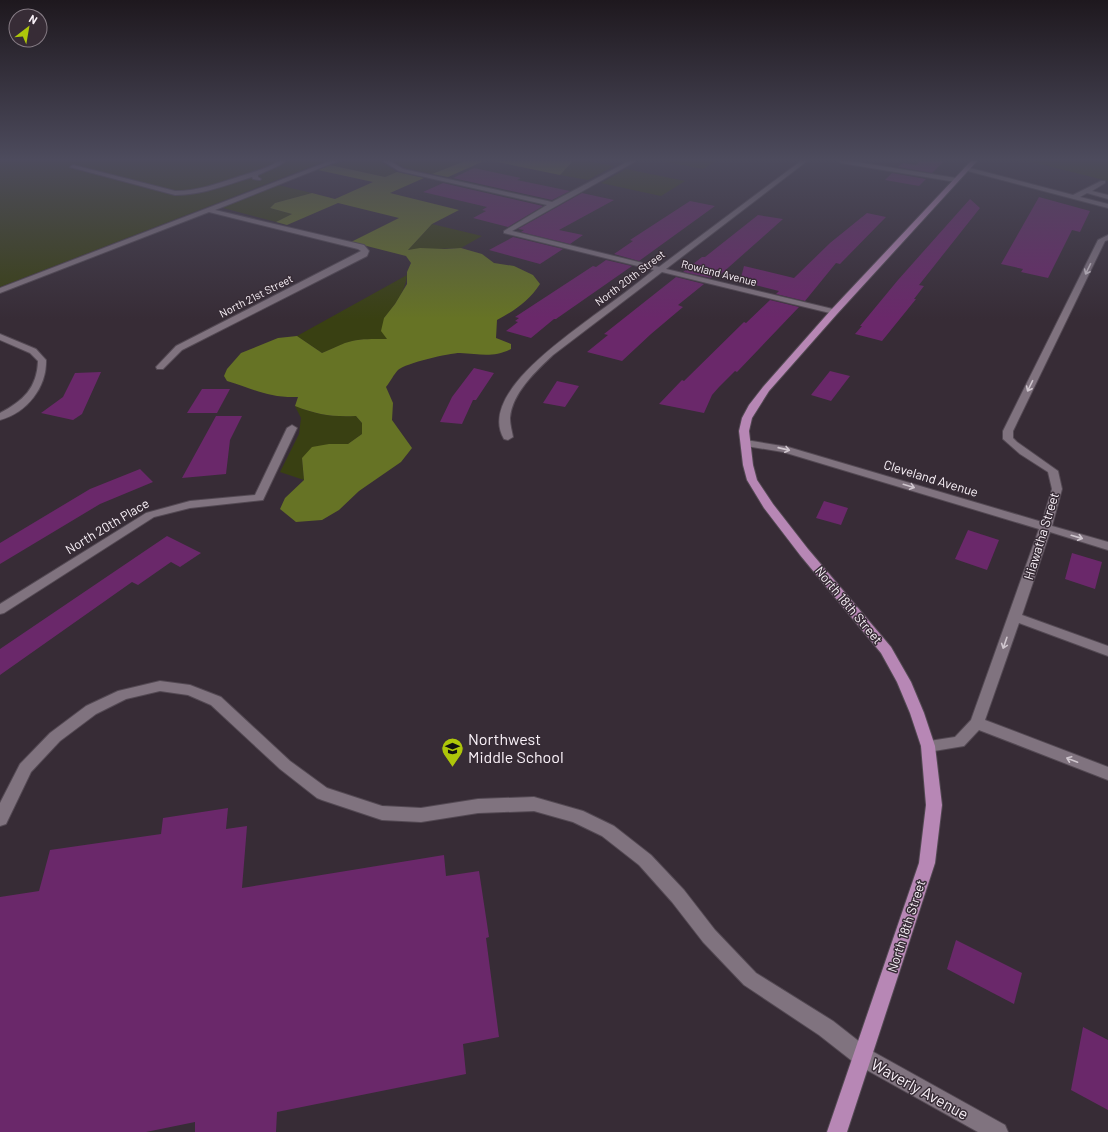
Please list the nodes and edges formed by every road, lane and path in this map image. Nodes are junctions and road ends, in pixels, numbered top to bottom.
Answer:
1 (198, 214) edge
2 (224, 214) edge
3 (537, 214) edge
4 (734, 214) edge
5 (925, 214) edge
6 (1108, 237) edge
7 (659, 270) junction
8 (0, 291) edge
9 (834, 312) junction
10 (0, 337) edge
11 (160, 367) dead end
12 (0, 417) edge
13 (292, 428) dead end
14 (508, 437) dead end
15 (746, 443) junction
16 (1046, 527) junction
17 (1108, 546) edge
18 (0, 610) edge
19 (1015, 617) junction
20 (1108, 651) edge
21 (978, 723) junction
22 (928, 746) junction
23 (1108, 774) edge
24 (0, 819) edge
25 (863, 1057) junction
26 (837, 1132) edge
27 (998, 1132) edge

1 - 8 street
2 - 11 street, North 21st Street
3 - 7 street, Rowland Avenue
4 - 7 street, North 20th Street
5 - 9 main road, North 18th Street
6 -> 16 street, Hiawatha Street
7 - 9 street, Rowland Avenue
7 - 14 street, North 20th Street
9 - 15 main road, North 18th Street
10 - 12 street
13 - 18 street, North 20th Place
15 -> 16 street, Cleveland Avenue
15 - 22 main road, North 18th Street
16 -> 17 street, Cleveland Avenue
16 - 19 street, Hiawatha Street
19 - 20 street
19 -> 21 street, Hiawatha Street
21 - 22 street, Hiawatha Street
23 -> 21 street
22 - 25 main road, North 18th Street
24 - 25 street, Waverly Avenue
25 - 26 main road, North 18th Street
25 - 27 street, Waverly Avenue

